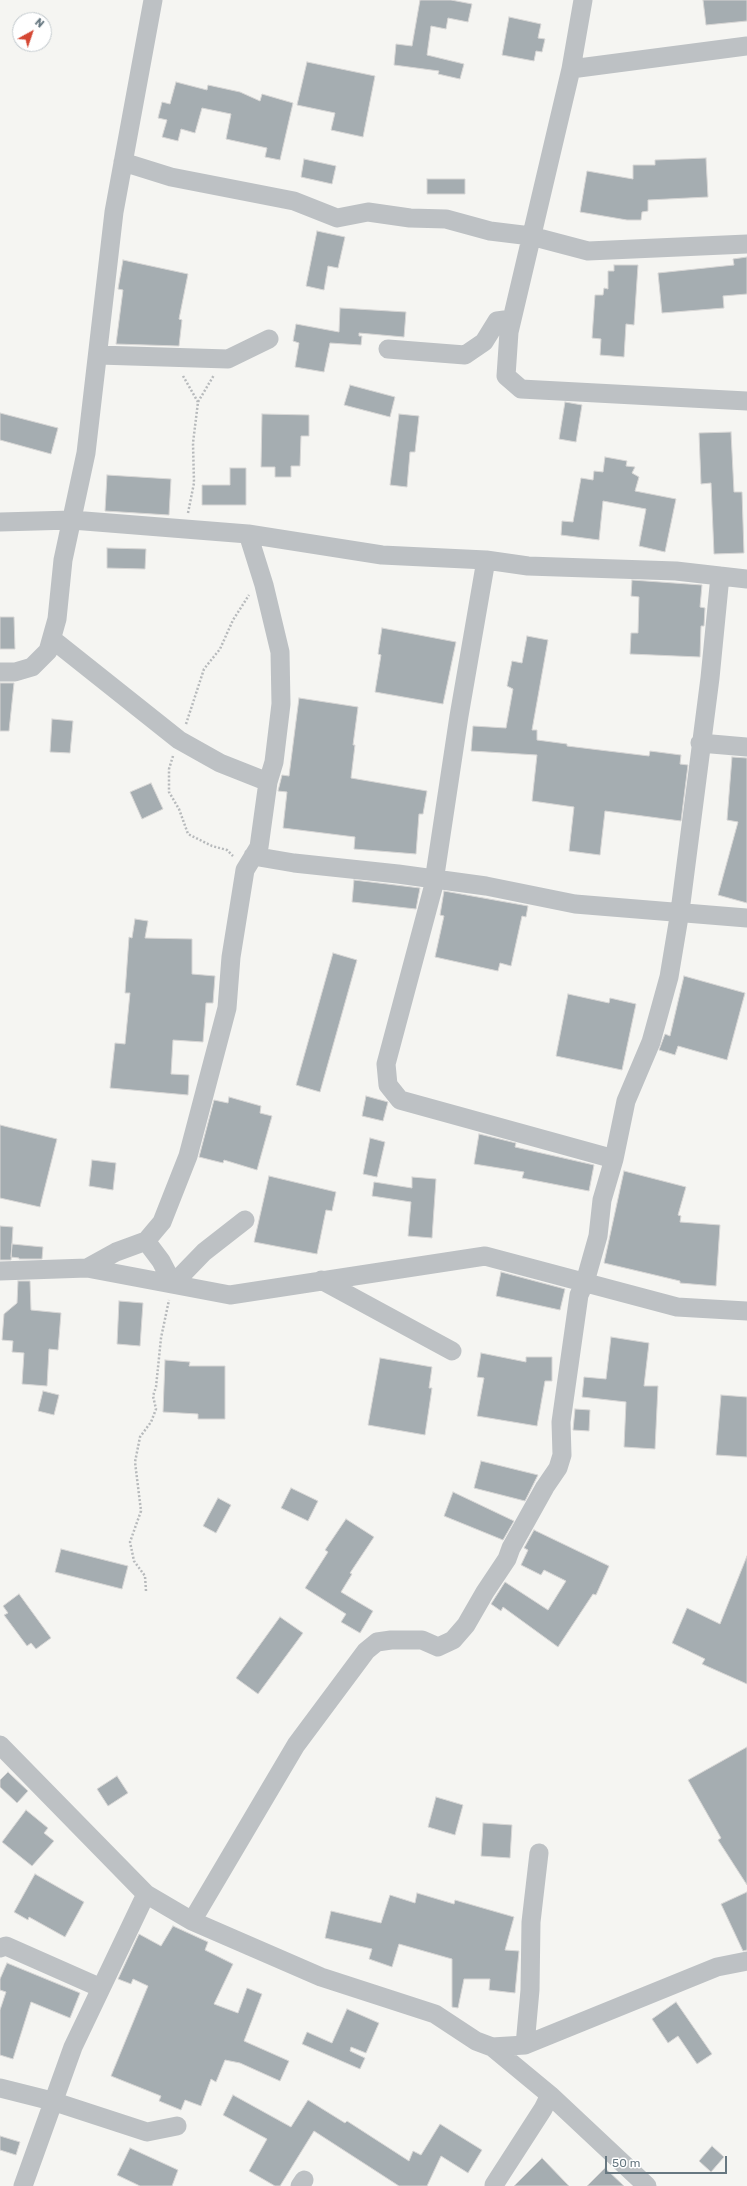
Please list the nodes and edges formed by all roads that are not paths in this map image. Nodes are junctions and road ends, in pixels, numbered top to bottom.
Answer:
1 (153, 0) edge
2 (583, 0) edge
3 (747, 46) edge
4 (571, 69) junction
5 (123, 162) junction
6 (531, 236) junction
7 (747, 244) edge
8 (512, 320) junction
9 (269, 339) dead end
10 (388, 348) dead end
11 (98, 355) junction
12 (747, 401) edge
13 (72, 520) junction
14 (0, 522) edge
15 (248, 534) junction
16 (486, 560) junction
17 (720, 576) junction
18 (747, 579) edge
19 (52, 639) junction
20 (0, 672) edge
21 (700, 743) junction
22 (747, 747) edge
23 (268, 782) junction
24 (249, 863) junction
25 (435, 878) junction
26 (680, 911) junction
27 (747, 918) edge
28 (614, 1159) junction
29 (246, 1220) dead end
30 (146, 1241) junction
31 (87, 1268) junction
32 (0, 1271) edge
33 (321, 1280) junction
34 (585, 1282) junction
35 (172, 1284) junction
36 (747, 1311) edge
37 (452, 1351) dead end
38 (0, 1745) edge
39 (539, 1853) dead end
40 (146, 1894) junction
41 (192, 1922) junction
42 (0, 1948) edge
43 (747, 1961) edge
44 (101, 1988) junction
45 (525, 2045) junction
46 (492, 2047) junction
47 (0, 2088) edge
48 (550, 2095) junction
49 (52, 2101) junction
50 (177, 2126) dead end
51 (494, 2185) edge
52 (23, 2186) edge
53 (647, 2186) edge

1 - 5 street
2 - 4 street
3 - 4 street
4 - 6 street
5 - 6 street
5 - 11 street
6 - 7 street
6 - 8 street
8 - 10 street
8 - 12 street
9 - 11 street
11 - 13 street
13 - 14 street
13 - 15 street
13 - 19 street
15 - 16 street
15 - 23 street
16 - 17 street
16 - 25 street
17 - 18 street
17 - 21 street
19 - 20 street
19 - 23 street
21 - 22 street
21 - 26 street
23 - 24 street
24 - 25 street
24 - 30 street
25 - 26 street
25 - 28 street
26 - 27 street
26 - 28 street
28 - 34 street
29 - 35 street
30 - 31 street
30 - 35 street
31 - 32 street
31 - 35 street
33 - 34 street
33 - 35 street
33 - 37 street
34 - 36 street
34 - 41 street
38 - 40 street
39 - 45 street
40 - 41 street
40 - 44 street
41 - 46 street
42 - 44 street
43 - 45 street
44 - 49 street
45 - 46 street
46 - 48 street
47 - 49 street
48 - 51 street
48 - 53 street
49 - 50 street
49 - 52 street

